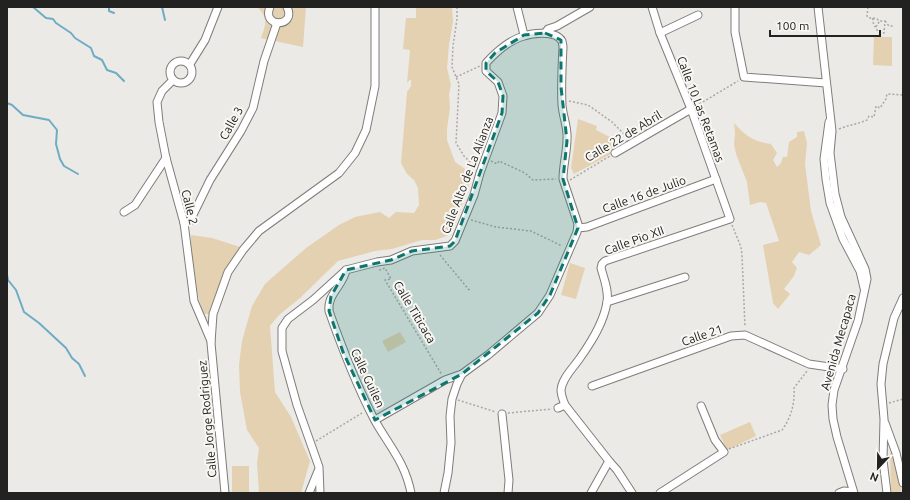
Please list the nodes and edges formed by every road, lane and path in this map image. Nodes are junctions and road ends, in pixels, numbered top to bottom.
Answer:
1 (218, 7) edge
2 (270, 7) edge
3 (287, 7) edge
4 (376, 7) edge
5 (457, 7) edge
6 (517, 7) edge
7 (590, 7) edge
8 (652, 7) edge
9 (735, 7) edge
10 (818, 7) edge
11 (868, 7) edge
12 (698, 15) dead end
13 (873, 18) junction
14 (879, 21) junction
15 (885, 21) junction
16 (277, 23) junction
17 (893, 26) dead end
18 (875, 27) junction
19 (545, 33) junction
20 (660, 33) junction
21 (524, 35) junction
22 (486, 63) junction
23 (190, 64) junction
24 (456, 77) junction
25 (744, 77) junction
26 (173, 80) junction
27 (826, 83) junction
28 (903, 95) edge
29 (562, 100) junction
30 (691, 108) junction
31 (830, 117) junction
32 (832, 131) junction
33 (632, 143) junction
34 (615, 153) joint
35 (166, 158) junction
36 (486, 159) junction
37 (480, 173) junction
38 (716, 179) junction
39 (564, 181) junction
40 (124, 212) dead end
41 (465, 218) junction
42 (730, 219) junction
43 (184, 223) junction
44 (578, 228) junction
45 (436, 248) junction
46 (570, 250) junction
47 (377, 262) junction
48 (346, 270) junction
49 (685, 276) dead end
50 (865, 290) junction
51 (470, 291) dead end
52 (902, 301) edge
53 (607, 302) junction
54 (745, 335) junction
55 (211, 343) junction
56 (809, 364) junction
57 (843, 369) junction
58 (462, 374) junction
59 (445, 380) junction
60 (592, 386) dead end
61 (903, 399) edge
62 (566, 404) junction
63 (886, 404) dead end
64 (701, 406) dead end
65 (558, 408) dead end
66 (369, 409) junction
67 (502, 414) dead end
68 (884, 419) junction
69 (375, 420) junction
70 (311, 444) junction
71 (724, 452) junction
72 (896, 453) junction
73 (883, 460) junction
74 (609, 461) junction
75 (319, 467) junction
76 (903, 483) edge
77 (854, 492) edge
78 (225, 493) edge
79 (309, 493) edge
80 (320, 493) edge
81 (411, 493) edge
82 (444, 493) edge
83 (508, 493) edge
84 (591, 493) edge
85 (632, 493) edge
86 (660, 493) edge
87 (839, 493) edge
88 (887, 493) edge

1 - 23 street
2 - 16 street
3 - 16 street
4 - 55 street
5 - 24 path
6 - 21 street
7 - 19 street
8 - 20 street, Calle 10 Las Retamas
9 - 25 street
10 - 27 street, Avenida Mecapaca
11 - 13 path
12 - 20 street
13 - 14 path
13 - 18 path
14 - 15 path
14 - 18 path
15 - 17 path
15 - 18 path
16 - 43 street, Calle 3
19 - 21 street
19 - 29 street
20 - 30 street, Calle 10 Las Retamas
21 - 22 street
22 - 24 path
22 - 36 street, Calle Alto de La Alianza
23 - 26 street
23 - 26 street
24 - 37 path
25 - 27 street
25 - 30 path
26 - 35 street, Calle 2
27 - 31 street, Avenida Mecapaca
28 - 32 path
29 - 33 path
29 - 39 street
30 - 33 street, Calle 22 de Abril
30 - 38 street, Calle 10 Las Retamas
31 - 32 street, Avenida Mecapaca
31 - 50 street, Avenida Mecapaca
32 - 50 street, Avenida Mecapaca
33 - 34 street, Calle 22 de Abril
34 - 39 path, Calle 22 de Abril
35 - 40 street
35 - 43 street, Calle 2
36 - 37 street, Calle Alto de La Alianza
36 - 39 path, Calle 22 de Abril
37 - 41 street, Calle Alto de La Alianza
38 - 42 street, Calle 10 Las Retamas
38 - 44 street, Calle 16 de Julio
39 - 44 street
41 - 45 street, Calle Alto de La Alianza
41 - 46 path
42 - 53 street, Calle Pio XII
42 - 54 path
43 - 55 street, Calle 2
44 - 46 street
45 - 47 street, Calle Alto de La Alianza
45 - 51 path
46 - 58 street
47 - 48 street, Calle Alto de La Alianza
47 - 59 path, Calle Titicaca
48 - 66 street, Calle Guilen
48 - 70 street, Calle Alto de La Alianza
49 - 53 street
50 - 57 street, Avenida Mecapaca
52 - 68 street
53 - 62 street, Calle Pio XII
54 - 56 street
54 - 60 street, Calle 21
55 - 78 street, Calle Jorge Rodriguez
56 - 57 street
56 - 71 path
57 - 77 street, Avenida Mecapaca
58 - 59 street
58 - 82 street
59 - 69 street
61 - 63 path
62 - 65 street
62 - 74 street
64 - 71 street
66 - 69 street, Calle Guilen
66 - 70 path
67 - 83 street
68 - 72 street
68 - 73 street
69 - 81 street, Calle Guilen
70 - 75 street, Calle Alto de La Alianza
71 - 86 street
72 - 73 street
72 - 76 street
73 - 88 street
74 - 84 street
74 - 85 street
75 - 79 street
75 - 80 street, Calle Alto de La Alianza
77 - 87 street

